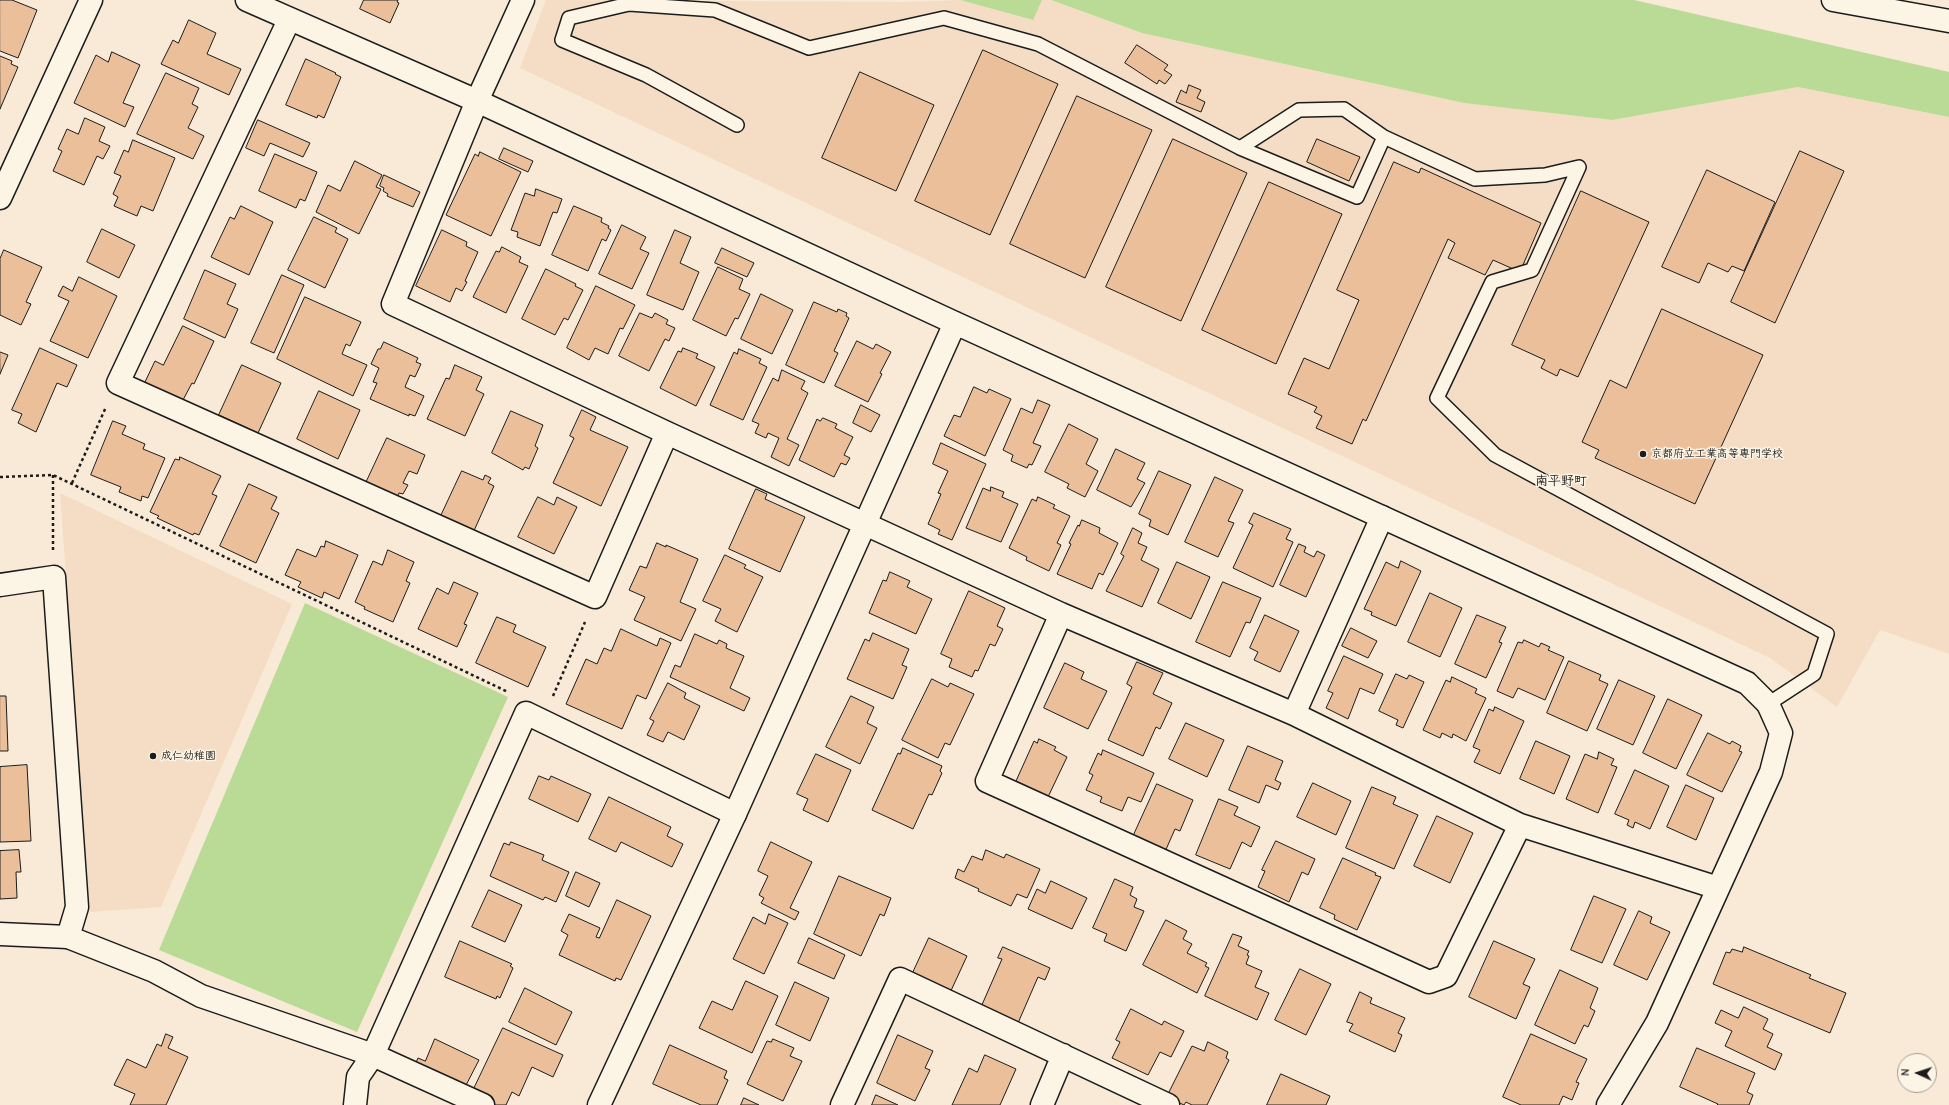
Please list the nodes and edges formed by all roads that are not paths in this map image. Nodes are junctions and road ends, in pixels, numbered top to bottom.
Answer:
1 (91, 0) edge
2 (247, 0) edge
3 (523, 0) edge
4 (1833, 0) edge
5 (289, 20) junction
6 (1949, 21) edge
7 (477, 102) junction
8 (737, 124) dead end
9 (1384, 137) junction
10 (1240, 148) junction
11 (0, 198) edge
12 (955, 324) junction
13 (667, 433) junction
14 (1382, 517) junction
15 (866, 523) junction
16 (0, 585) edge
17 (1062, 614) junction
18 (1768, 704) junction
19 (1294, 714) junction
20 (735, 814) junction
21 (1520, 825) junction
22 (1718, 888) junction
23 (0, 934) edge
24 (68, 937) junction
25 (373, 1055) junction
26 (1063, 1055) junction
27 (355, 1105) edge
28 (483, 1105) edge
29 (599, 1105) edge
30 (842, 1105) edge
31 (1042, 1105) edge
32 (1168, 1105) edge
33 (1608, 1105) edge

1 - 11 main road
2 - 5 main road
3 - 7 main road
4 - 6 main road
5 - 7 main road
5 - 13 main road
7 - 12 main road
7 - 13 main road
8 - 10 lane
9 - 10 lane
9 - 10 lane
9 - 18 lane
12 - 14 main road
12 - 15 main road
13 - 15 main road
14 - 18 main road
14 - 19 main road
15 - 17 main road
15 - 20 main road
16 - 24 main road
17 - 19 main road
17 - 21 main road
18 - 22 main road
19 - 21 main road
20 - 25 main road
20 - 29 main road
21 - 22 main road
22 - 33 main road
23 - 24 main road
24 - 25 main road
25 - 27 main road
25 - 28 main road
26 - 30 main road
26 - 31 main road
26 - 32 main road

